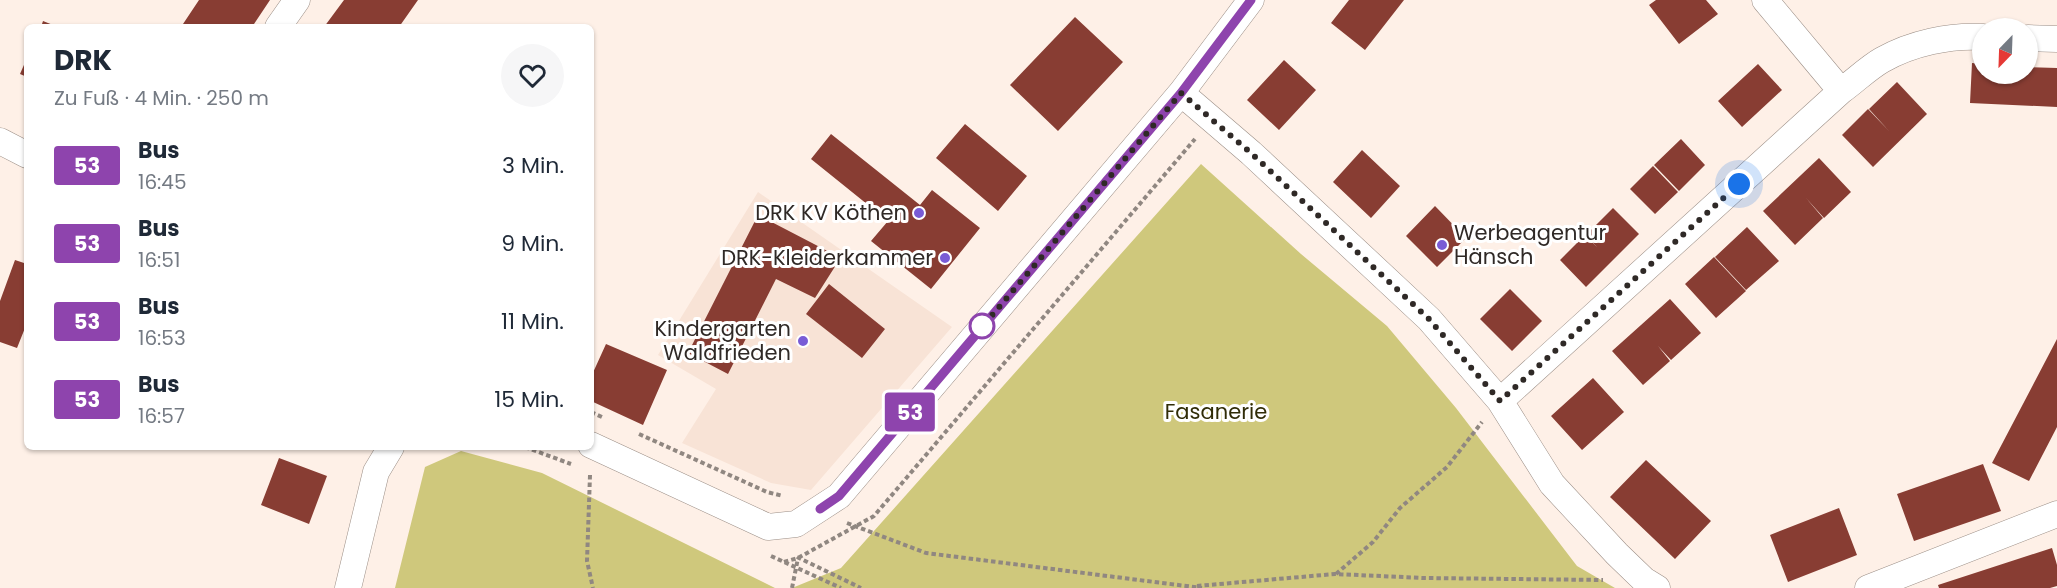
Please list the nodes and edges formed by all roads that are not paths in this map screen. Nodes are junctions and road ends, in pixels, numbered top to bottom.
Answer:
1 (297, 0) edge
2 (1251, 0) edge
3 (1765, 0) edge
4 (280, 24) edge
5 (1972, 36) edge
6 (2038, 38) edge
7 (2057, 39) edge
8 (1841, 92) junction
9 (1181, 93) junction
10 (0, 141) edge
11 (24, 153) edge
12 (1500, 401) junction
13 (596, 447) edge
14 (388, 450) edge
15 (2057, 514) edge
16 (1651, 584) edge
17 (348, 588) edge
18 (1868, 588) edge

1 - 4 street
2 - 9 street
3 - 8 street
5 - 8 street
6 - 7 street
8 - 12 street
9 - 12 street
9 - 13 street
10 - 11 street
12 - 16 street
14 - 17 street
15 - 18 street

